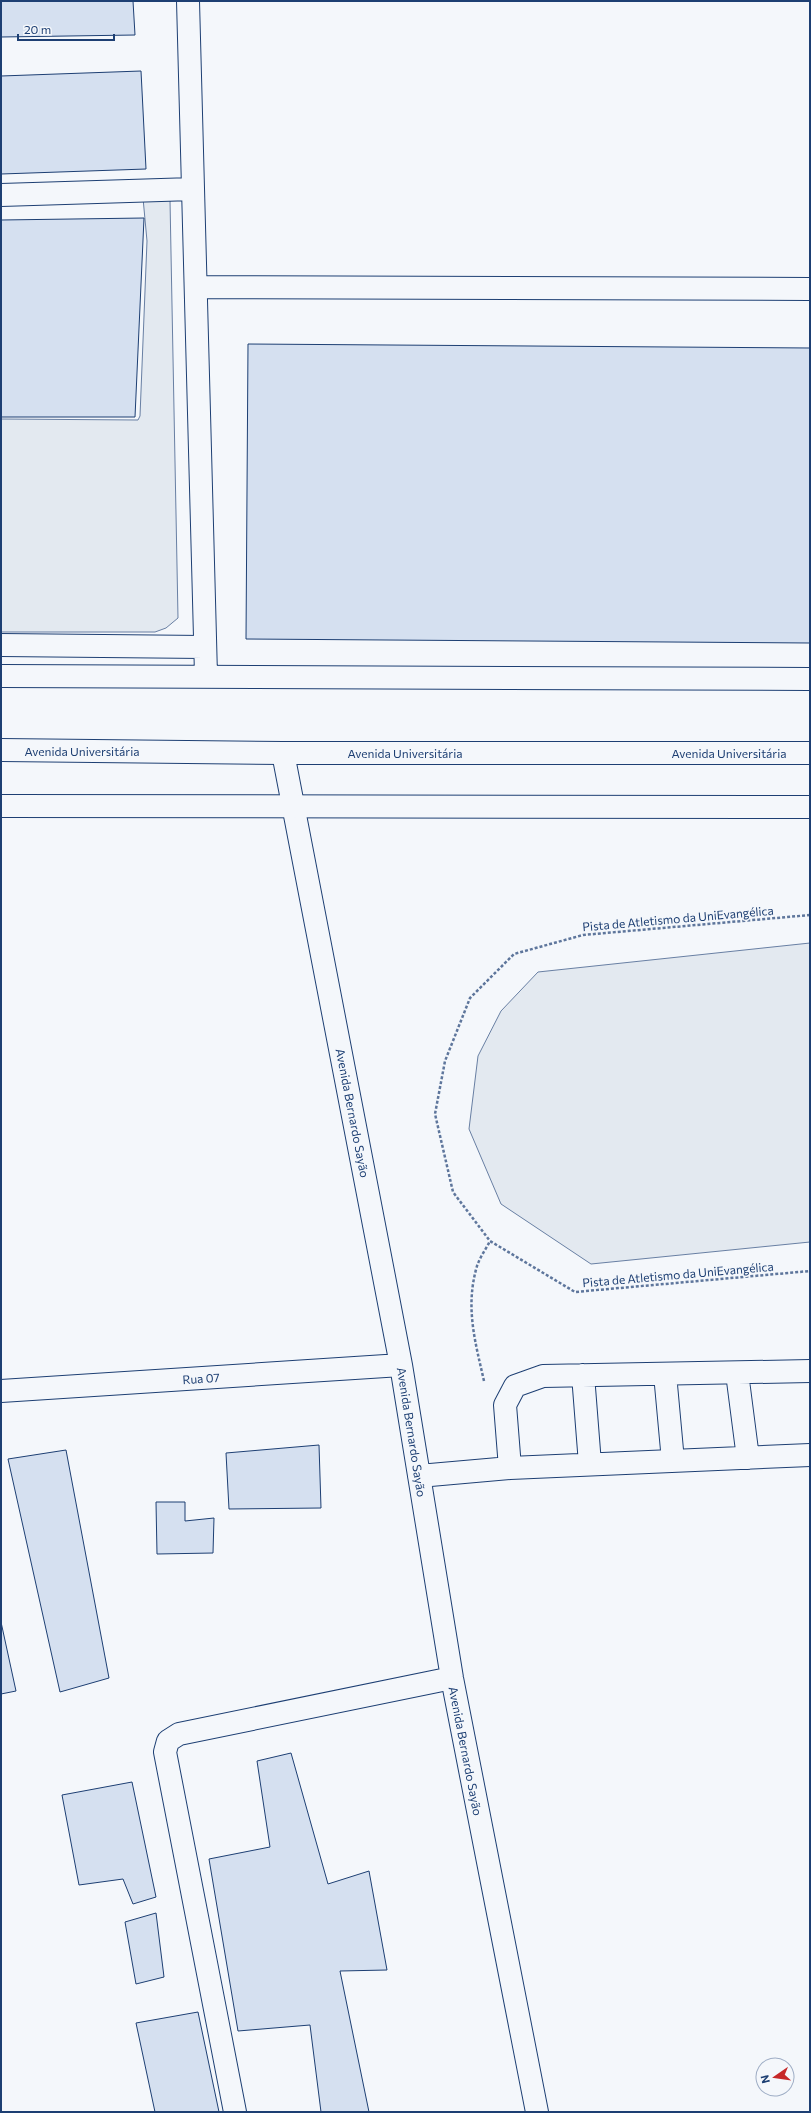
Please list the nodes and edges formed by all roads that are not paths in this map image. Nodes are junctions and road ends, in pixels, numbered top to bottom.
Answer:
1 (188, 1) edge
2 (193, 189) junction
3 (1, 195) edge
4 (196, 288) junction
5 (810, 289) edge
6 (1, 645) edge
7 (204, 647) junction
8 (206, 675) junction
9 (1, 676) edge
10 (810, 679) edge
11 (1, 750) edge
12 (810, 752) edge
13 (283, 753) junction
14 (1, 806) edge
15 (295, 806) junction
16 (810, 807) edge
17 (401, 1365) junction
18 (810, 1371) edge
19 (736, 1373) junction
20 (665, 1374) junction
21 (583, 1375) junction
22 (1, 1391) edge
23 (810, 1455) edge
24 (748, 1458) junction
25 (673, 1461) junction
26 (590, 1464) junction
27 (510, 1468) junction
28 (419, 1476) junction
29 (452, 1678) junction
30 (235, 2112) edge
31 (537, 2112) edge

1 - 2 street
2 - 3 street
2 - 4 street
4 - 5 street
4 - 7 street
6 - 7 street
7 - 8 street
8 - 9 street
8 - 10 street
11 - 13 street, Avenida Universitária
12 - 13 street, Avenida Universitária
13 - 15 street, Avenida Bernardo Sayão
14 - 15 street
15 - 16 street
15 - 17 street, Avenida Bernardo Sayão
17 - 22 street, Rua 07
17 - 28 street, Avenida Bernardo Sayão
18 - 19 street
19 - 20 street
19 - 24 street
20 - 21 street
20 - 25 street
21 - 26 street
21 - 27 street
23 - 24 street
24 - 25 street
25 - 26 street
26 - 27 street
27 - 28 street
28 - 29 street, Avenida Bernardo Sayão
29 - 30 street
29 - 31 street, Avenida Bernardo Sayão

